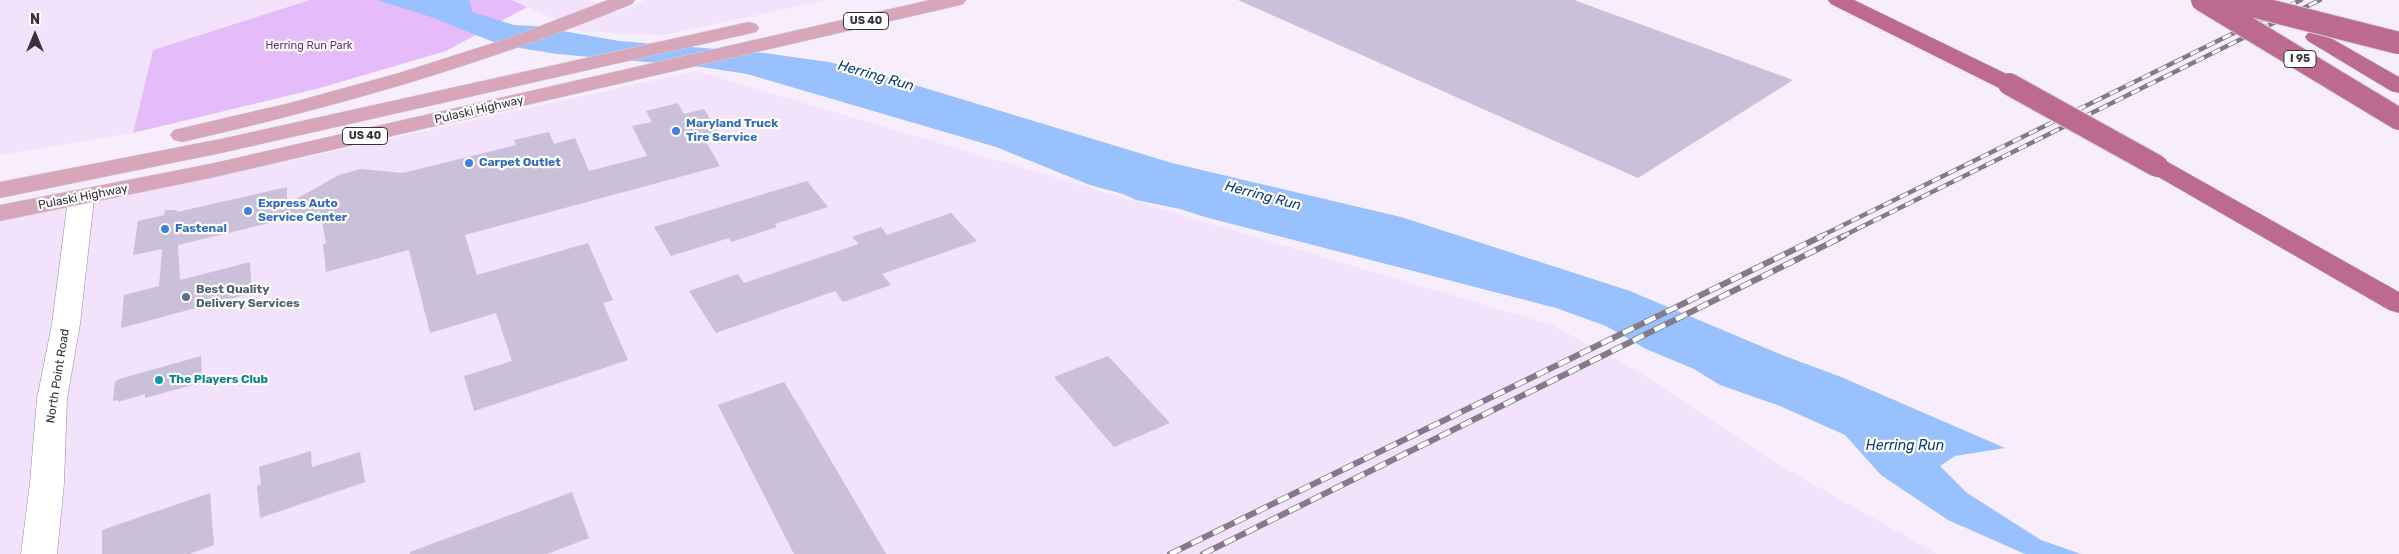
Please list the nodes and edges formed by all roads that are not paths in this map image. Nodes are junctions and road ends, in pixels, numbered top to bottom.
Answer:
1 (625, 0) edge
2 (874, 0) edge
3 (956, 0) edge
4 (1838, 0) edge
5 (2202, 0) edge
6 (2228, 0) edge
7 (2250, 0) edge
8 (2260, 0) edge
9 (837, 8) junction
10 (2315, 37) junction
11 (2399, 42) edge
12 (724, 53) junction
13 (557, 71) junction
14 (2399, 86) edge
15 (2399, 118) edge
16 (0, 174) edge
17 (0, 190) edge
18 (80, 198) junction
19 (0, 213) edge
20 (2399, 304) edge
21 (39, 554) edge

1 - 16 main road
2 - 9 main road, Pulaski Highway / US 40
3 - 12 main road, Pulaski Highway / US 40
4 - 20 highway, bridge
5 - 15 highway, I 95, bridge
6 - 11 highway, bridge
7 - 10 highway, I 95, bridge
8 - 10 highway, bridge
9 - 12 main road
9 - 13 main road, Pulaski Highway / US 40
10 - 14 highway, I 95
12 - 18 main road, Pulaski Highway / US 40
13 - 17 main road, Pulaski Highway / US 40
13 - 18 main road
18 - 19 main road, Pulaski Highway / US 40
18 - 21 street, North Point Road

